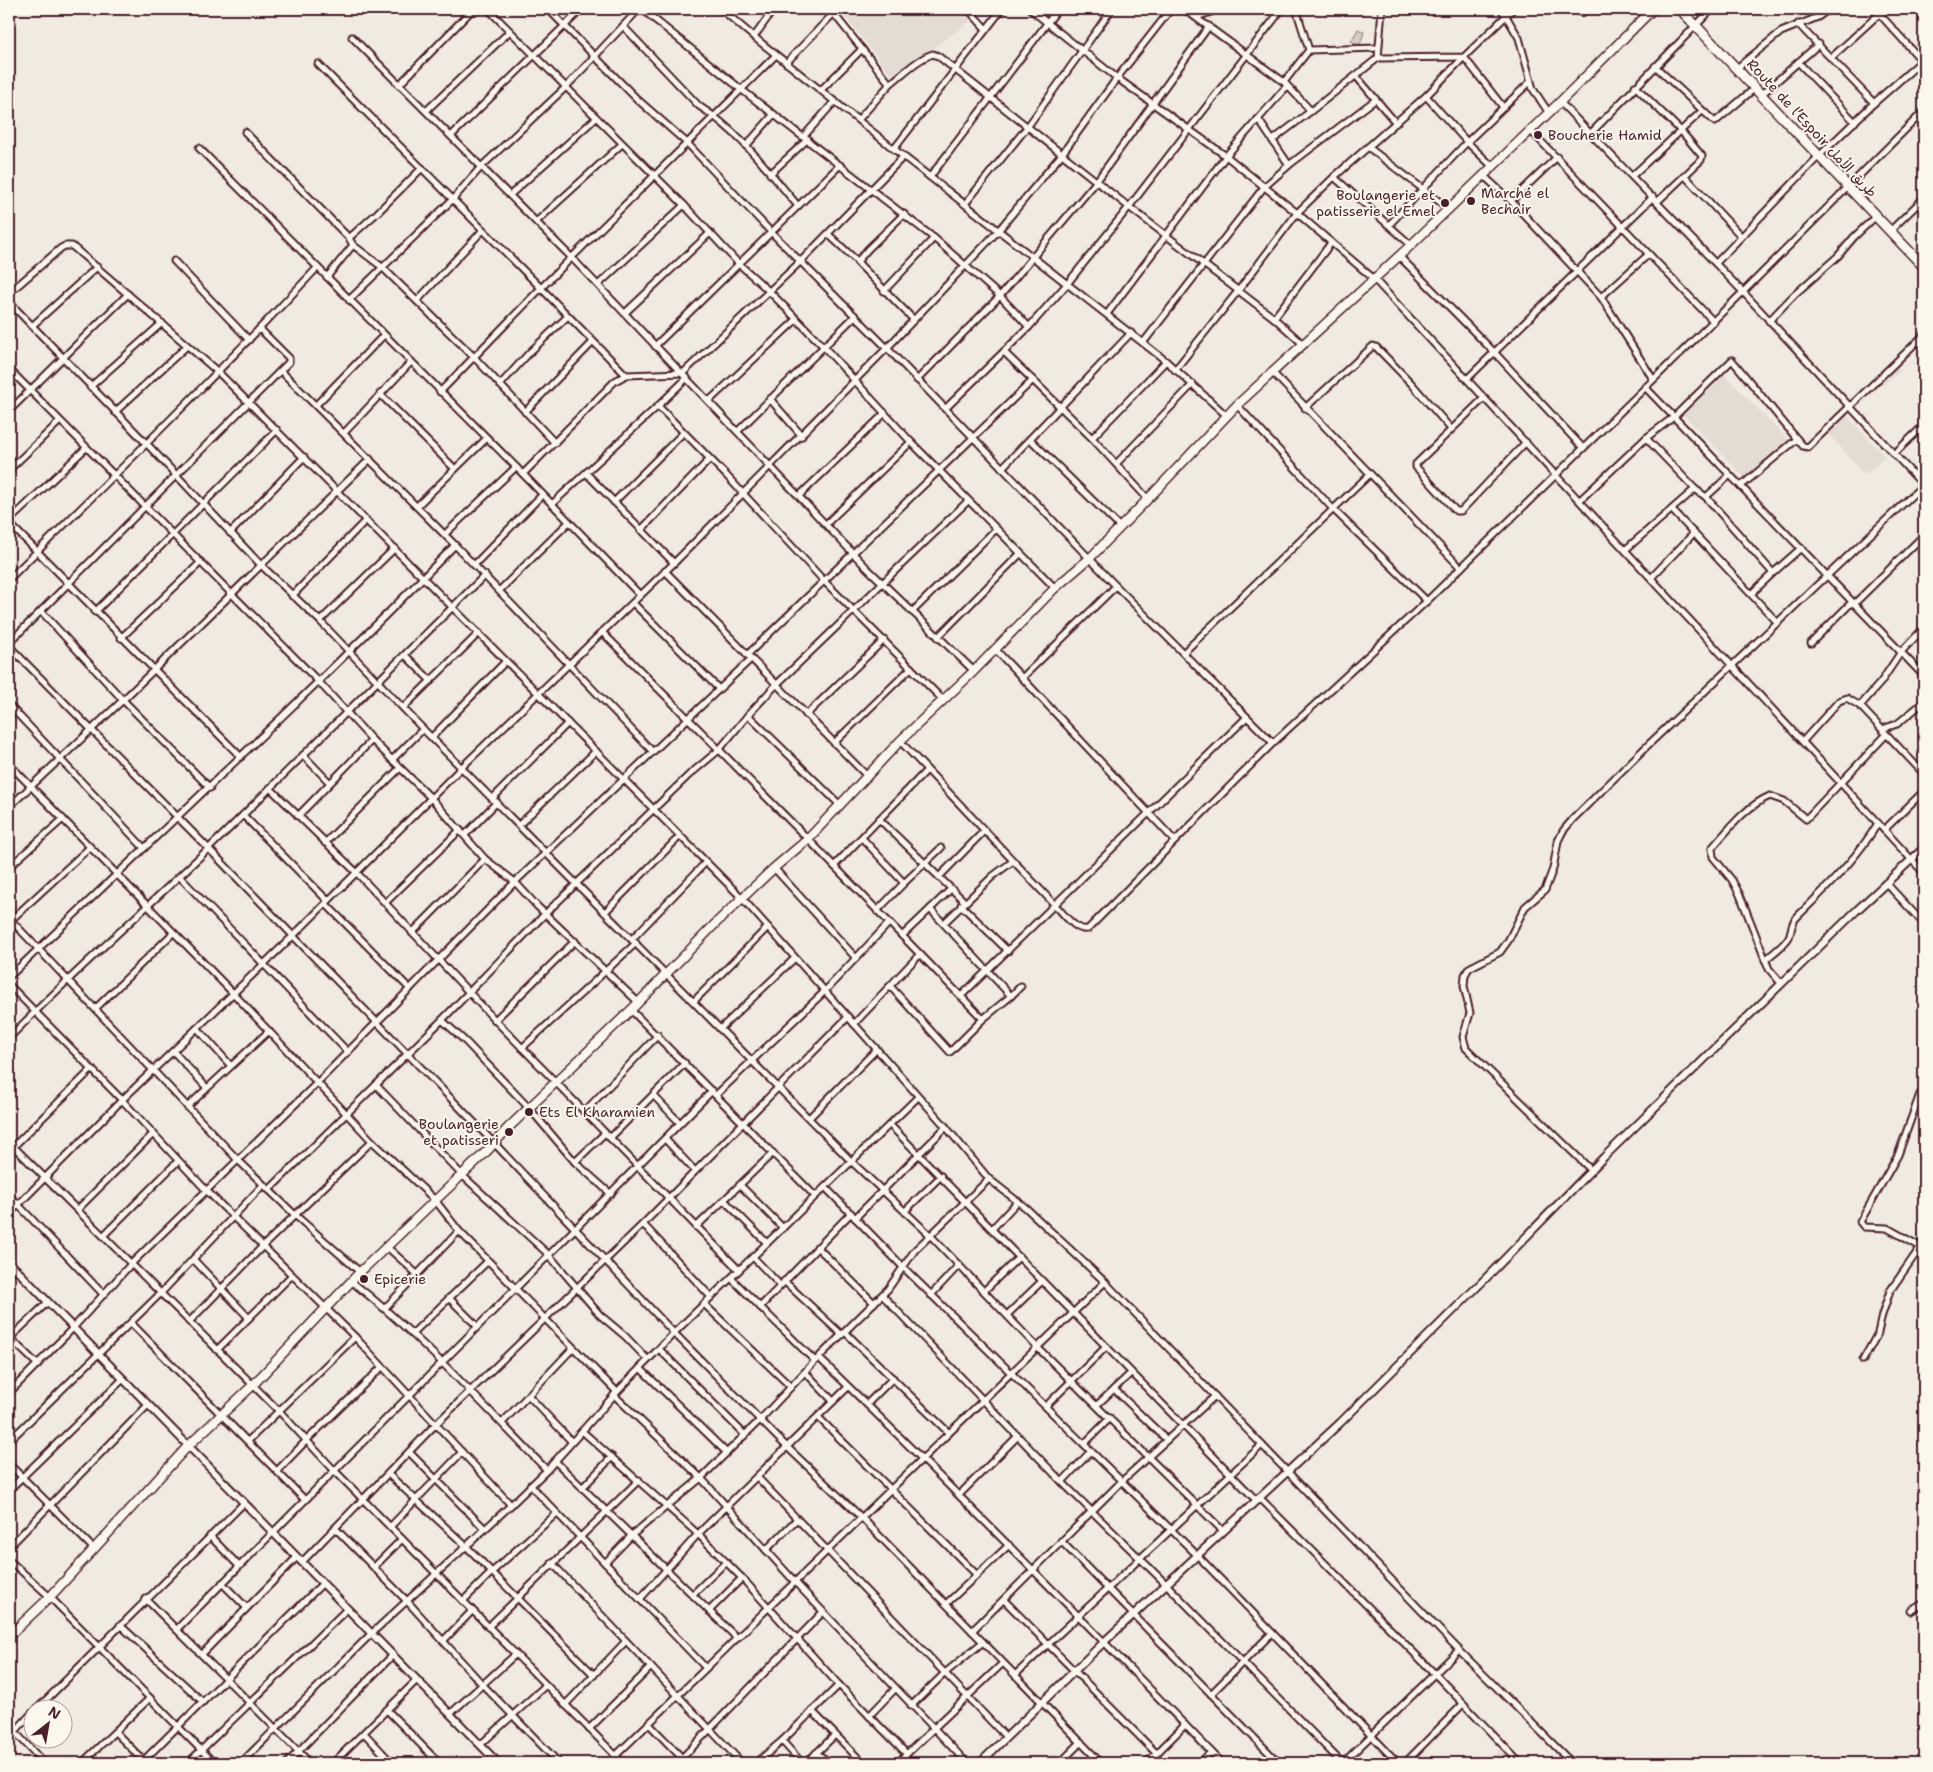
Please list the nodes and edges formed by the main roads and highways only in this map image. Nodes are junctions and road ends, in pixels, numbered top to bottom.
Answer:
1 (1653, 9) edge
2 (1680, 9) edge
3 (1924, 267) edge
4 (9, 1636) edge

1 - 4 main road
2 - 3 highway, Route de l’Espoir طريق الأمل

